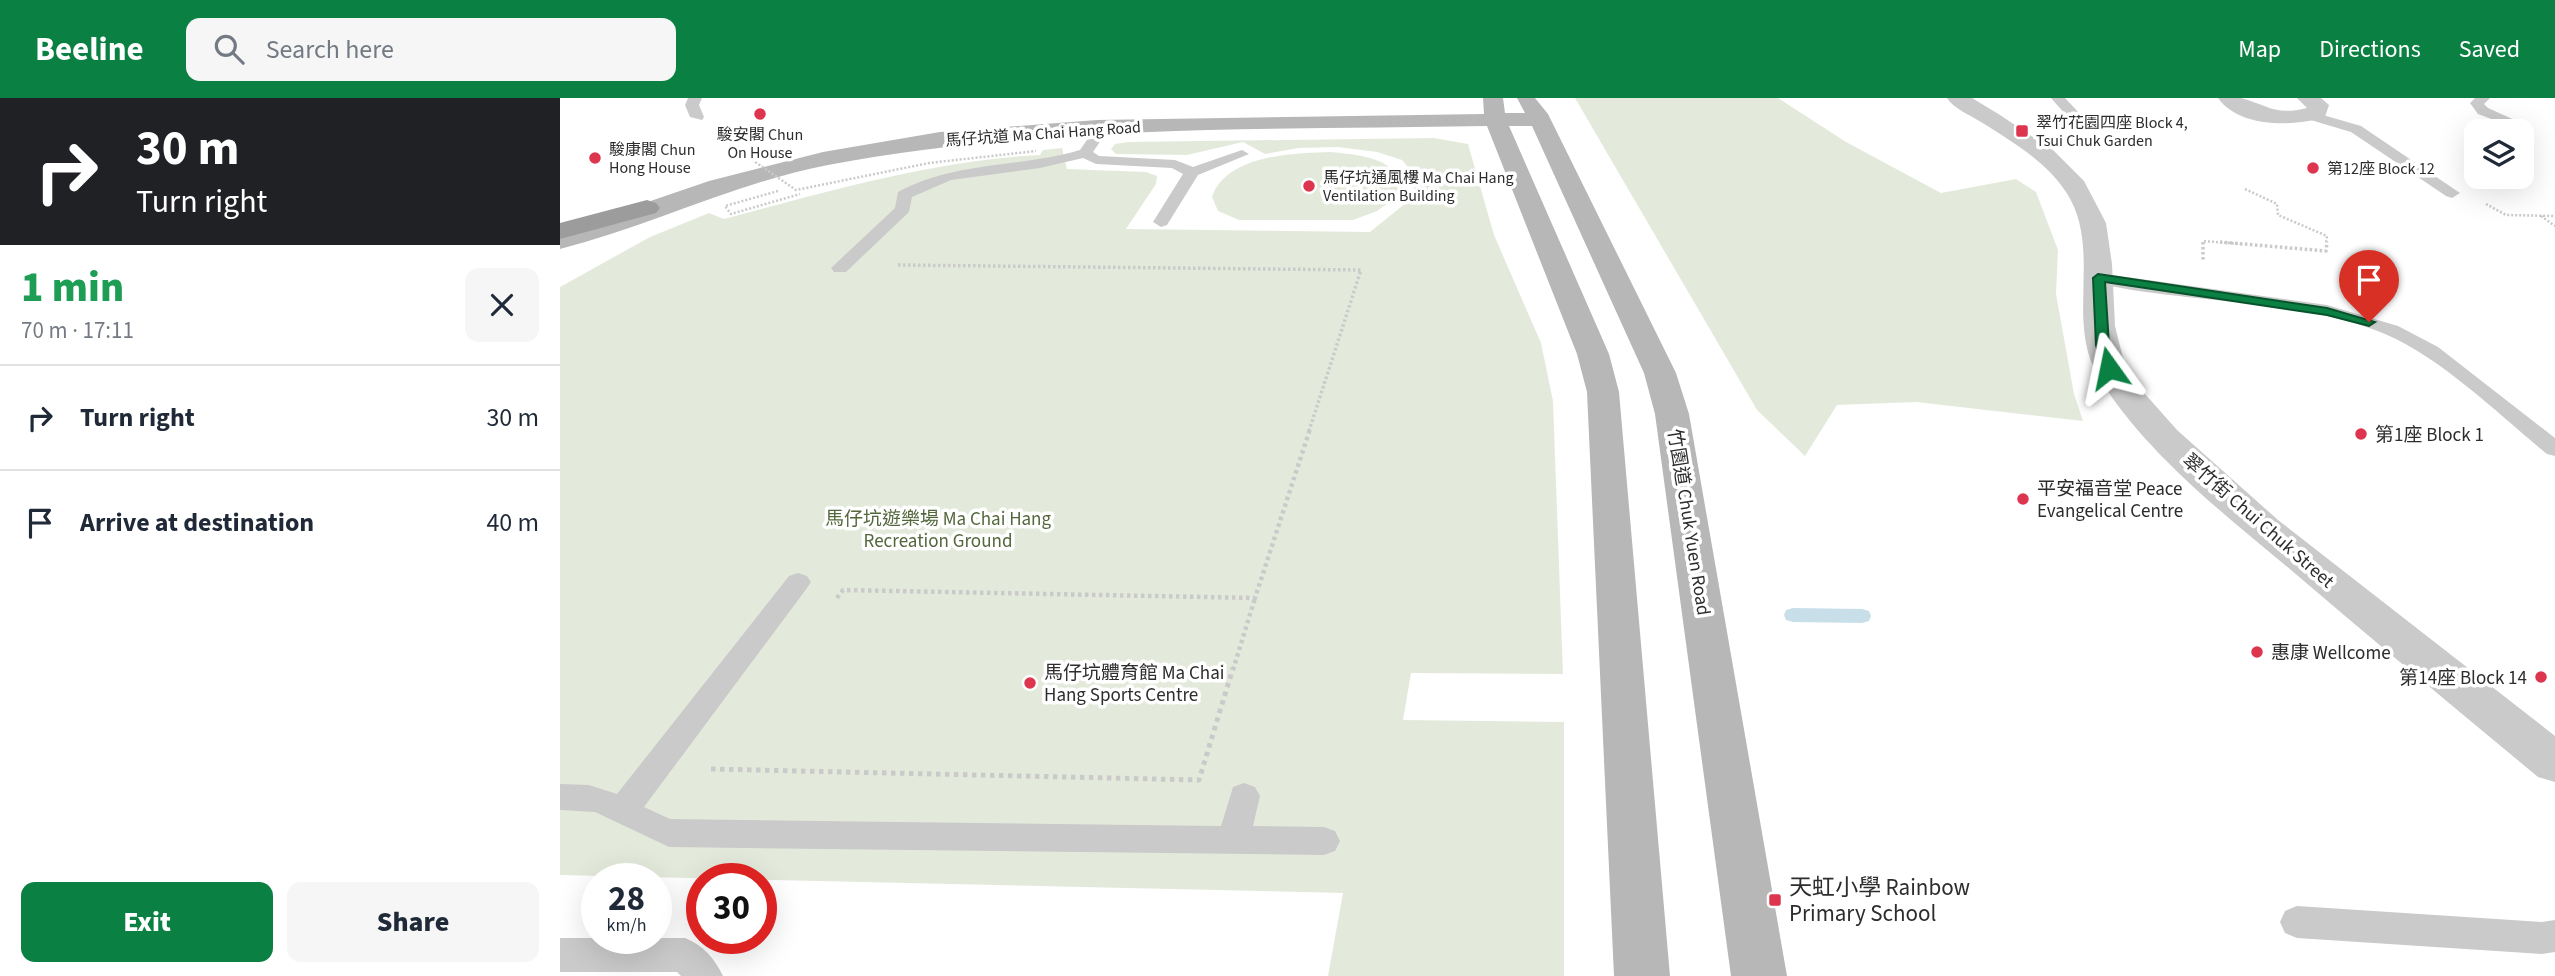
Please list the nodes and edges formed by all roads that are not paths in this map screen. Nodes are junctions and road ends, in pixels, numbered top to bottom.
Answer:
1 (695, 98) edge
2 (1956, 98) edge
3 (2058, 98) edge
4 (2228, 98) edge
5 (2483, 98) edge
6 (2308, 106) edge
7 (1513, 109) edge
8 (697, 117) dead end
9 (2077, 118) dead end
10 (2503, 119) edge
11 (1103, 127) junction
12 (1085, 153) junction
13 (1242, 154) dead end
14 (1192, 172) junction
15 (2452, 193) dead end
16 (648, 208) junction
17 (1161, 222) dead end
18 (560, 231) edge
19 (560, 241) edge
20 (842, 267) road end
21 (2098, 278) junction
22 (2555, 449) edge
23 (798, 582) dead end
24 (2555, 763) edge
25 (1244, 796) dead end
26 (560, 797) edge
27 (624, 809) junction
28 (1234, 839) junction
29 (1324, 841) dead end
30 (2297, 922) dead end
31 (2555, 936) edge
32 (560, 955) edge
33 (705, 976) edge
34 (1642, 976) edge
35 (1759, 976) edge

1 - 8 lane
2 - 21 street, 翠竹街 Chui Chuk Street
3 - 9 lane
4 - 6 street
5 - 10 lane
6 - 15 lane
7 - 11 main road, 馬仔坑道 Ma Chai Hang Road
7 - 34 main road
7 - 35 main road, 竹園道 Chuk Yuen Road
11 - 12 lane
11 - 16 main road, 馬仔坑道 Ma Chai Hang Road
12 - 14 lane
12 - 20 lane
13 - 14 lane
14 - 17 lane
16 - 18 highway
16 - 19 main road, 馬仔坑道 Ma Chai Hang Road
21 - 22 lane
21 - 24 street, 翠竹街 Chui Chuk Street
23 - 27 lane
25 - 28 lane
26 - 27 lane
27 - 28 lane
28 - 29 lane
30 - 31 lane
32 - 33 lane

